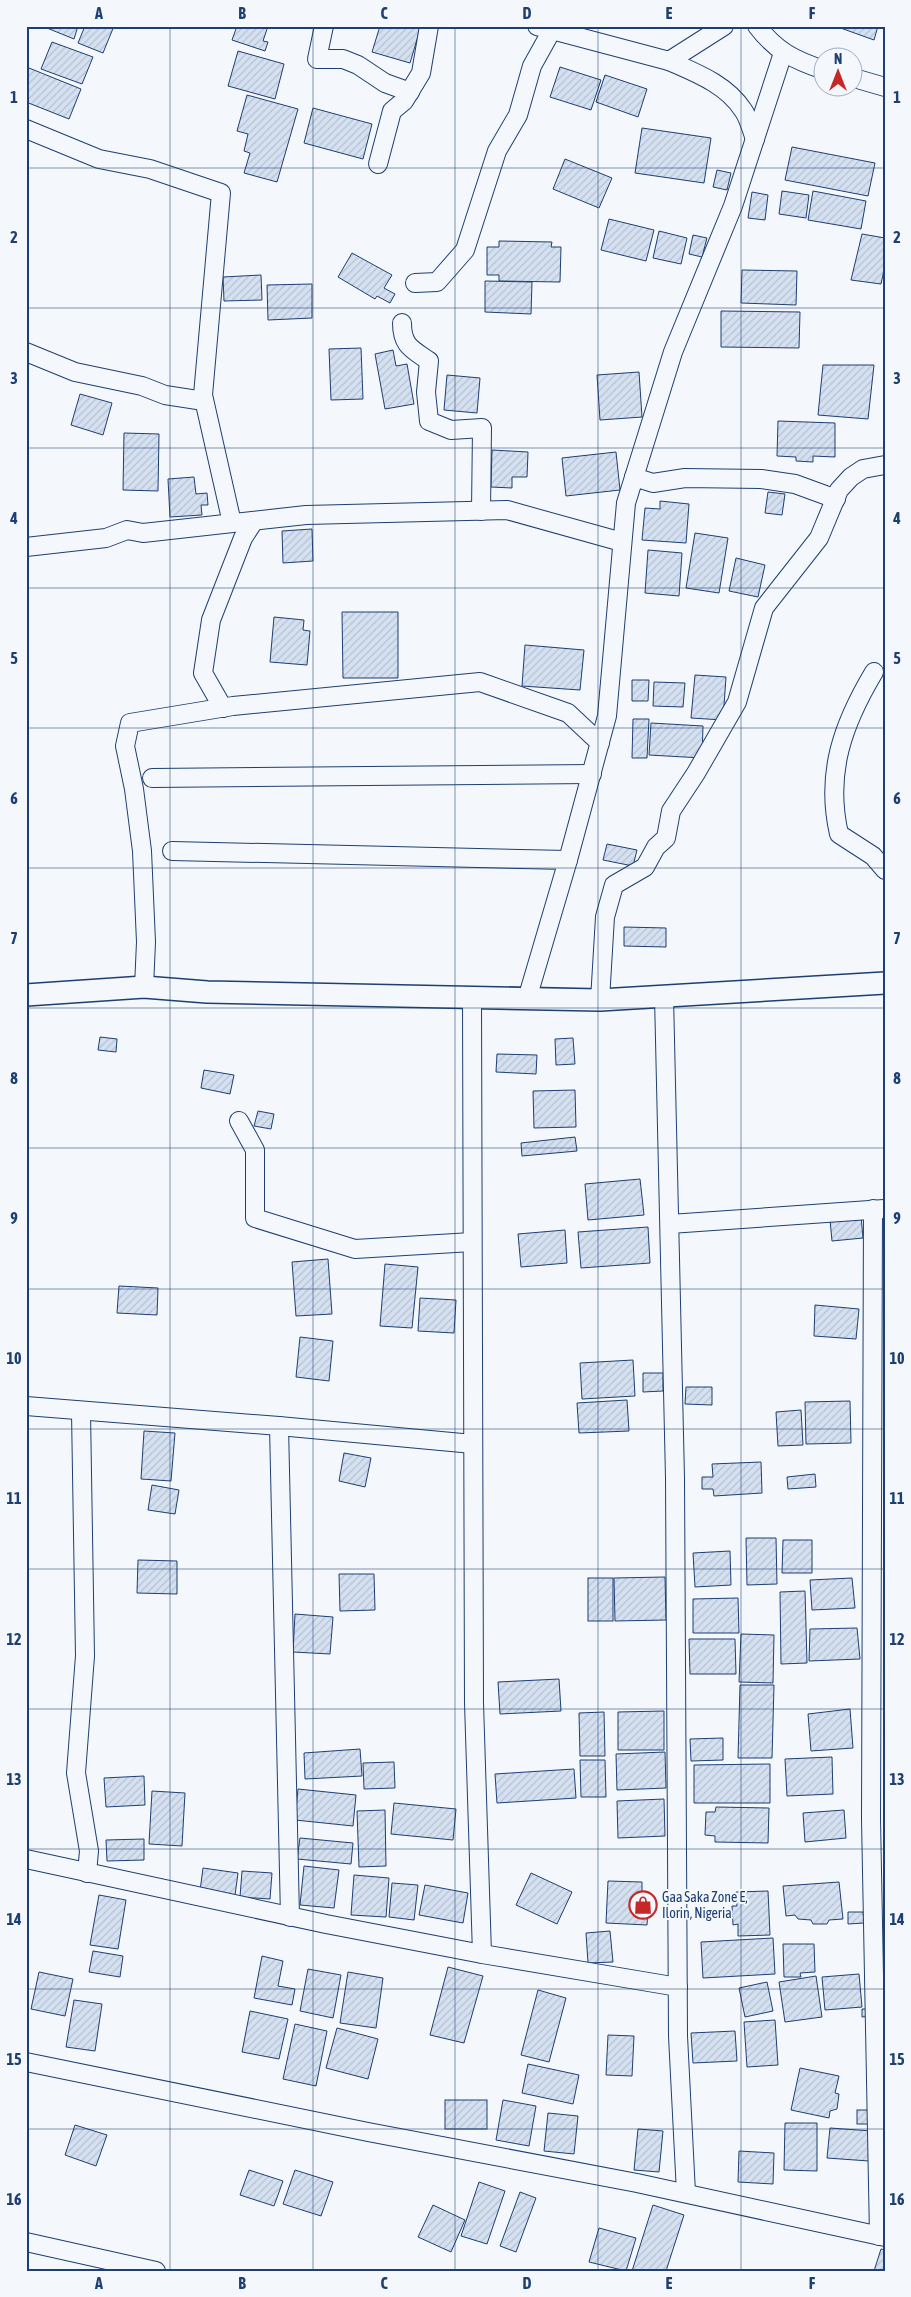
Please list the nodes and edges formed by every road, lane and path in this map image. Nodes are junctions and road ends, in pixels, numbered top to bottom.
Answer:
1 (324, 26) edge
2 (429, 26) edge
3 (724, 26) edge
4 (757, 26) edge
5 (544, 28) edge
6 (783, 53) junction
7 (669, 61) junction
8 (814, 66) edge
9 (864, 81) edge
10 (885, 87) edge
11 (410, 92) junction
12 (26, 130) edge
13 (755, 138) junction
14 (378, 164) dead end
15 (415, 283) dead end
16 (402, 323) dead end
17 (26, 352) edge
18 (204, 401) junction
19 (885, 465) edge
20 (634, 477) junction
21 (836, 499) junction
22 (481, 511) junction
23 (254, 521) junction
24 (232, 523) junction
25 (622, 542) junction
26 (26, 547) edge
27 (874, 672) dead end
28 (223, 708) junction
29 (600, 743) junction
30 (592, 774) junction
31 (152, 778) dead end
32 (172, 851) dead end
33 (568, 860) junction
34 (885, 870) edge
35 (885, 983) edge
36 (144, 987) junction
37 (26, 995) edge
38 (664, 996) junction
39 (472, 999) junction
40 (527, 999) junction
41 (600, 1000) junction
42 (238, 1121) dead end
43 (879, 1209) edge
44 (670, 1224) junction
45 (472, 1242) junction
46 (26, 1406) edge
47 (81, 1412) junction
48 (279, 1426) junction
49 (473, 1444) junction
50 (26, 1859) edge
51 (87, 1873) junction
52 (290, 1917) junction
53 (482, 1954) junction
54 (678, 1986) junction
55 (26, 2062) edge
56 (686, 2193) junction
57 (882, 2236) edge
58 (26, 2242) edge
59 (156, 2271) edge

1 - 11 street
2 - 11 street
3 - 7 street
4 - 6 street
5 - 7 street
5 - 15 street
6 - 8 street
6 - 13 street
7 - 13 street
9 - 10 street
11 - 14 street
12 - 18 street
13 - 20 street
16 - 22 street
17 - 18 street
18 - 24 street
19 - 21 street
20 - 21 street
20 - 25 street
21 - 41 street
22 - 23 street
22 - 25 street
23 - 24 street
23 - 28 street
24 - 26 street
25 - 29 street
27 - 34 street
28 - 29 street
28 - 36 street
29 - 30 street
30 - 31 street
30 - 33 street
32 - 33 street
33 - 40 street
35 - 38 street
36 - 37 street
36 - 39 street
38 - 41 street
38 - 44 street
39 - 40 street
39 - 45 street
40 - 41 street
42 - 45 street
43 - 44 street
43 - 57 street
44 - 54 street
45 - 49 street
46 - 47 street
47 - 48 street
47 - 51 street
48 - 49 street
48 - 52 street
49 - 53 street
50 - 51 street
51 - 52 street
52 - 53 street
53 - 54 street
54 - 56 street
55 - 56 street
56 - 57 street
58 - 59 street

